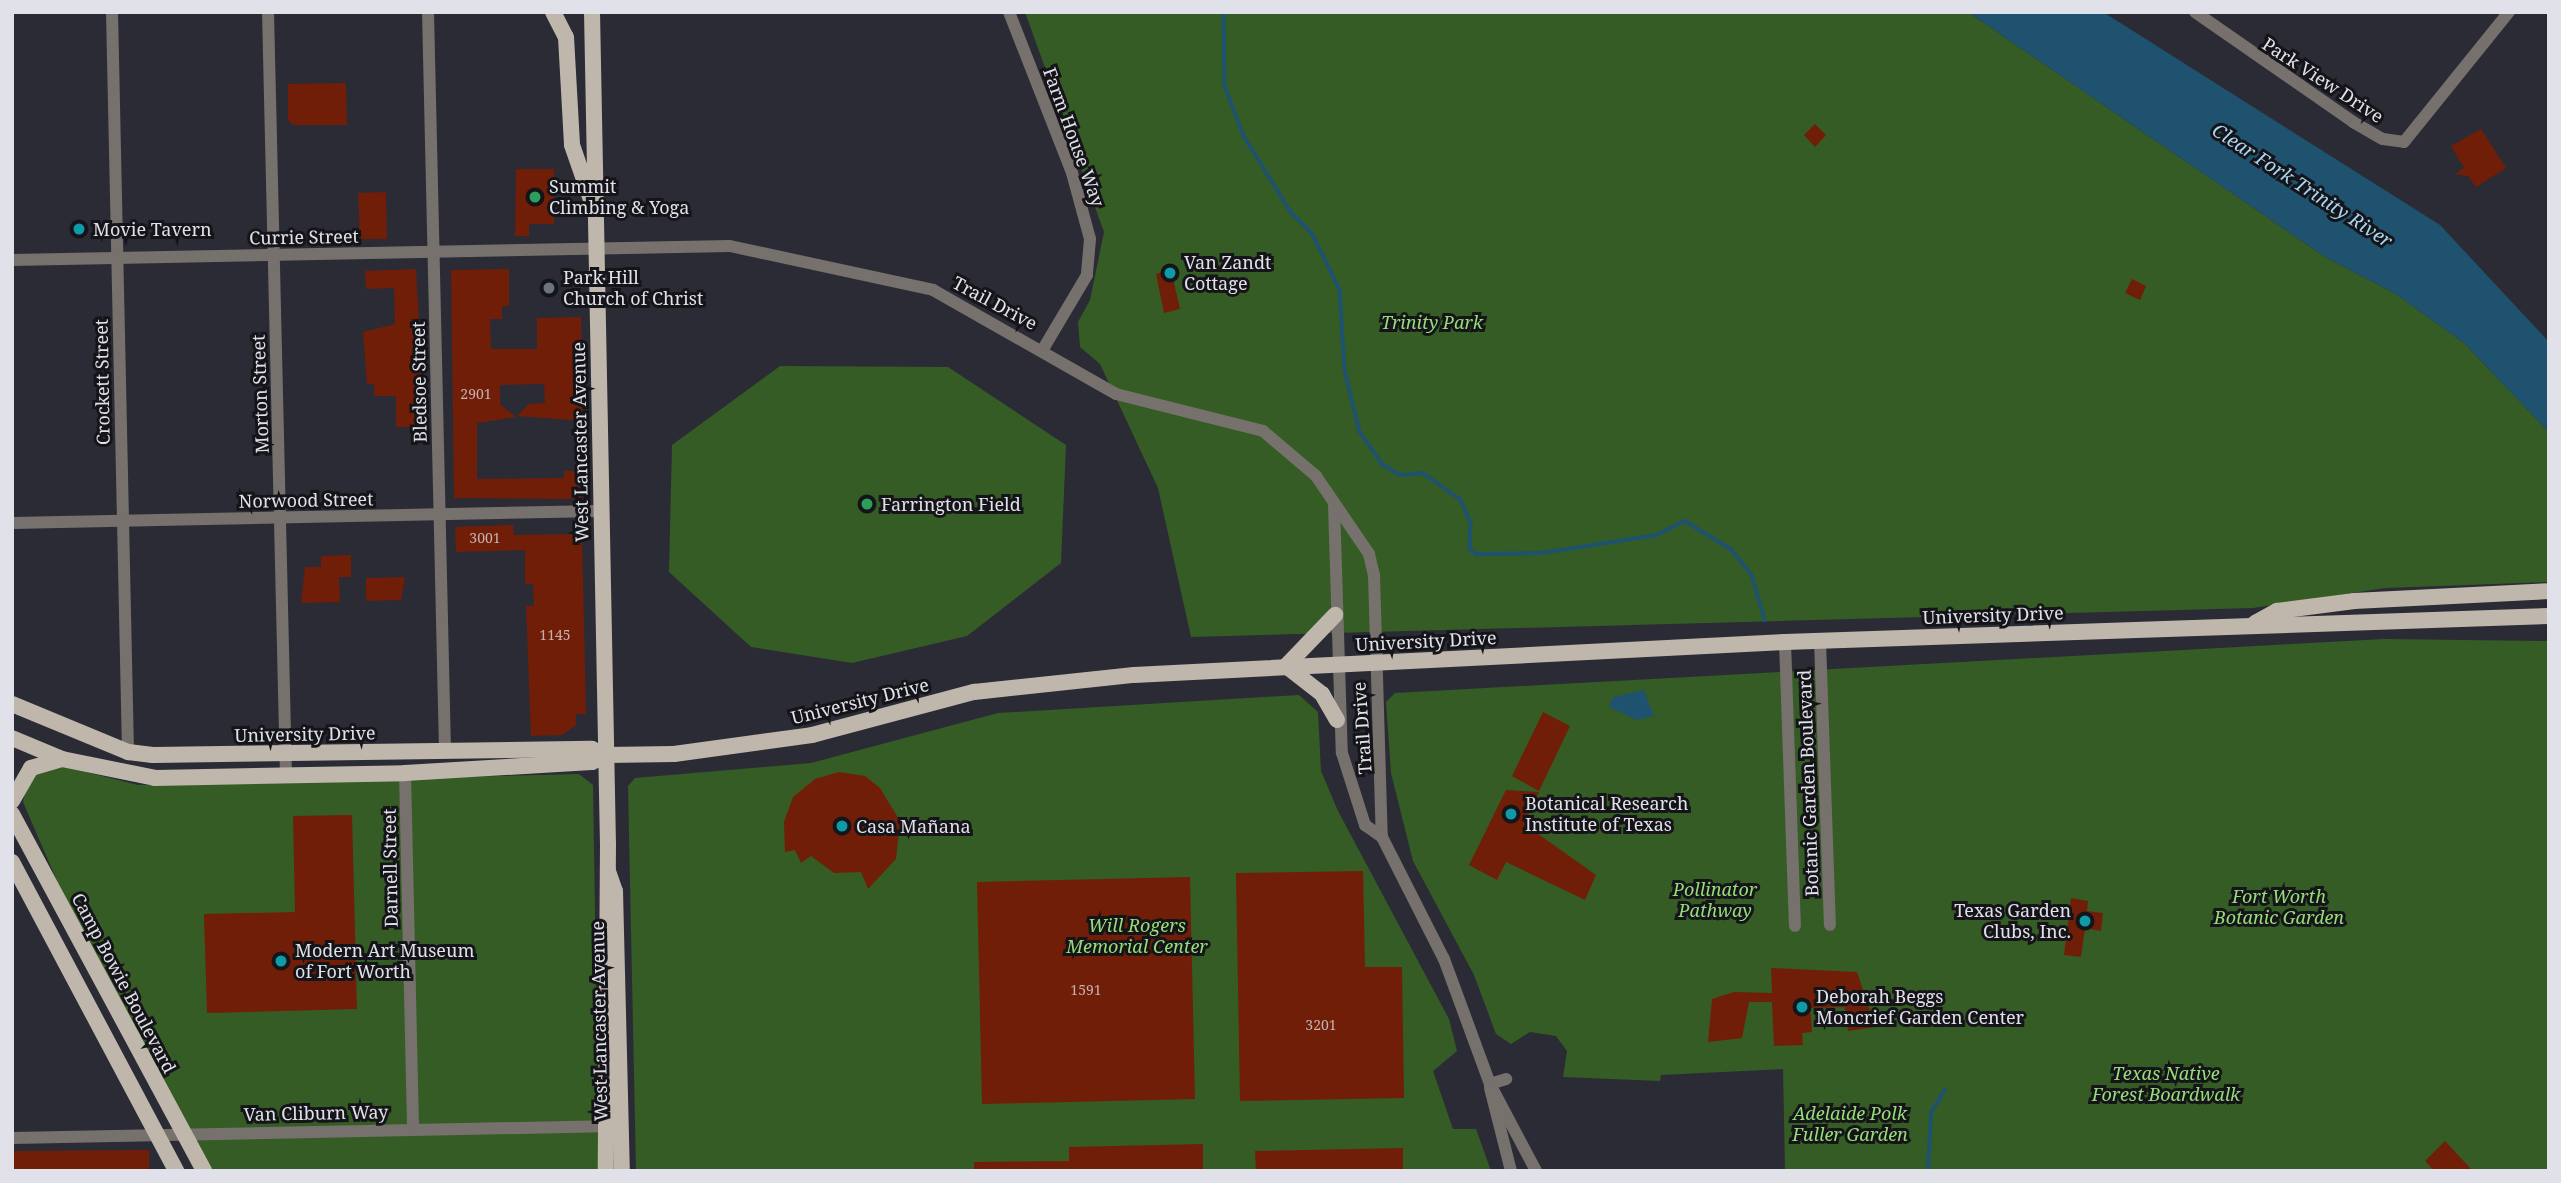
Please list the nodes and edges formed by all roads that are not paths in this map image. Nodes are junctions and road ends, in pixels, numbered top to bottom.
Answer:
1 (112, 12) edge
2 (268, 12) edge
3 (428, 12) edge
4 (553, 12) edge
5 (593, 12) edge
6 (1009, 12) edge
7 (2195, 12) edge
8 (2509, 12) edge
9 (595, 210) junction
10 (596, 247) junction
11 (434, 252) junction
12 (273, 255) junction
13 (117, 258) junction
14 (12, 260) edge
15 (1043, 349) junction
16 (1333, 501) junction
17 (600, 511) junction
18 (439, 515) junction
19 (280, 518) junction
20 (123, 521) junction
21 (12, 523) edge
22 (2549, 591) edge
23 (2402, 597) junction
24 (1335, 615) junction
25 (2549, 616) edge
26 (2402, 621) junction
27 (2255, 623) junction
28 (1820, 641) junction
29 (1785, 642) junction
30 (1375, 663) junction
31 (1336, 665) junction
32 (1286, 666) junction
33 (12, 704) edge
34 (1337, 720) junction
35 (12, 738) edge
36 (445, 751) junction
37 (128, 752) junction
38 (286, 754) junction
39 (606, 755) junction
40 (62, 759) junction
41 (405, 773) junction
42 (286, 775) junction
43 (12, 801) edge
44 (12, 814) edge
45 (1382, 837) junction
46 (12, 862) edge
47 (70, 924) junction
48 (1830, 925) dead end
49 (1795, 926) dead end
50 (51, 935) junction
51 (1506, 1079) dead end
52 (1490, 1084) junction
53 (613, 1126) junction
54 (413, 1129) junction
55 (183, 1133) junction
56 (157, 1134) junction
57 (12, 1138) edge
58 (176, 1171) edge
59 (204, 1171) edge
60 (606, 1171) edge
61 (622, 1171) edge
62 (1511, 1171) edge
63 (1536, 1171) edge

1 - 13 street, Crockett Street
2 - 12 street, Morton Street
3 - 11 street, Bledsoe Street
4 - 9 main road
5 - 9 main road, West Lancaster Avenue
6 - 15 street, Farm House Way
7 - 8 street, Park View Drive
9 - 10 main road, West Lancaster Avenue
10 - 11 street, Currie Street
10 - 15 street, Trail Drive
10 - 17 main road, West Lancaster Avenue
11 - 12 street, Currie Street
11 - 18 street, Bledsoe Street
12 - 13 street, Currie Street
12 - 19 street, Morton Street
13 - 14 street, Currie Street
13 - 20 street, Crockett Street
15 - 16 street, Trail Drive
16 - 24 street, Trail Drive
16 - 30 street, Trail Drive
17 - 18 street, Norwood Street
17 - 39 main road, West Lancaster Avenue
18 - 19 street, Norwood Street
18 - 36 street, Bledsoe Street
19 - 20 street, Norwood Street
19 - 38 street, Morton Street
20 - 21 street, Norwood Street
20 - 37 street, Crockett Street
22 - 23 main road, University Drive
23 - 26 street
23 - 27 main road, University Drive
24 - 31 street, Trail Drive
24 - 32 main road
25 - 26 main road, University Drive
26 - 27 main road, University Drive
27 - 28 main road, University Drive
28 - 29 main road, University Drive
28 - 48 street, Botanic Garden Boulevard
29 - 30 main road, University Drive
29 - 49 street, Botanic Garden Boulevard
30 - 31 main road, University Drive
30 - 45 street, Trail Drive
31 - 32 main road, University Drive
31 - 34 street, Trail Drive
32 - 34 main road
32 - 39 main road, University Drive
33 - 37 main road, University Drive
34 - 45 street, Trail Drive
35 - 40 main road, University Drive
36 - 38 main road, University Drive
36 - 39 main road, University Drive
36 - 41 main road
37 - 38 main road, University Drive
38 - 42 street, Morton Street
39 - 41 main road, University Drive
39 - 53 main road, West Lancaster Avenue
40 - 42 main road, University Drive
40 - 43 main road
41 - 42 main road, University Drive
41 - 54 street, Darnell Street
44 - 47 main road, Camp Bowie Boulevard
45 - 52 street, Trail Drive
46 - 50 main road
47 - 50 main road
47 - 55 main road, Camp Bowie Boulevard
50 - 56 main road
51 - 52 street
52 - 62 street, Trail Drive
52 - 63 street, Trail Drive
53 - 54 street, Van Cliburn Way
53 - 60 main road, West Lancaster Avenue
53 - 61 main road, West Lancaster Avenue
54 - 55 street, Van Cliburn Way
55 - 56 street, Van Cliburn Way
55 - 59 main road, Camp Bowie Boulevard
56 - 57 street, Van Cliburn Way
56 - 58 main road

